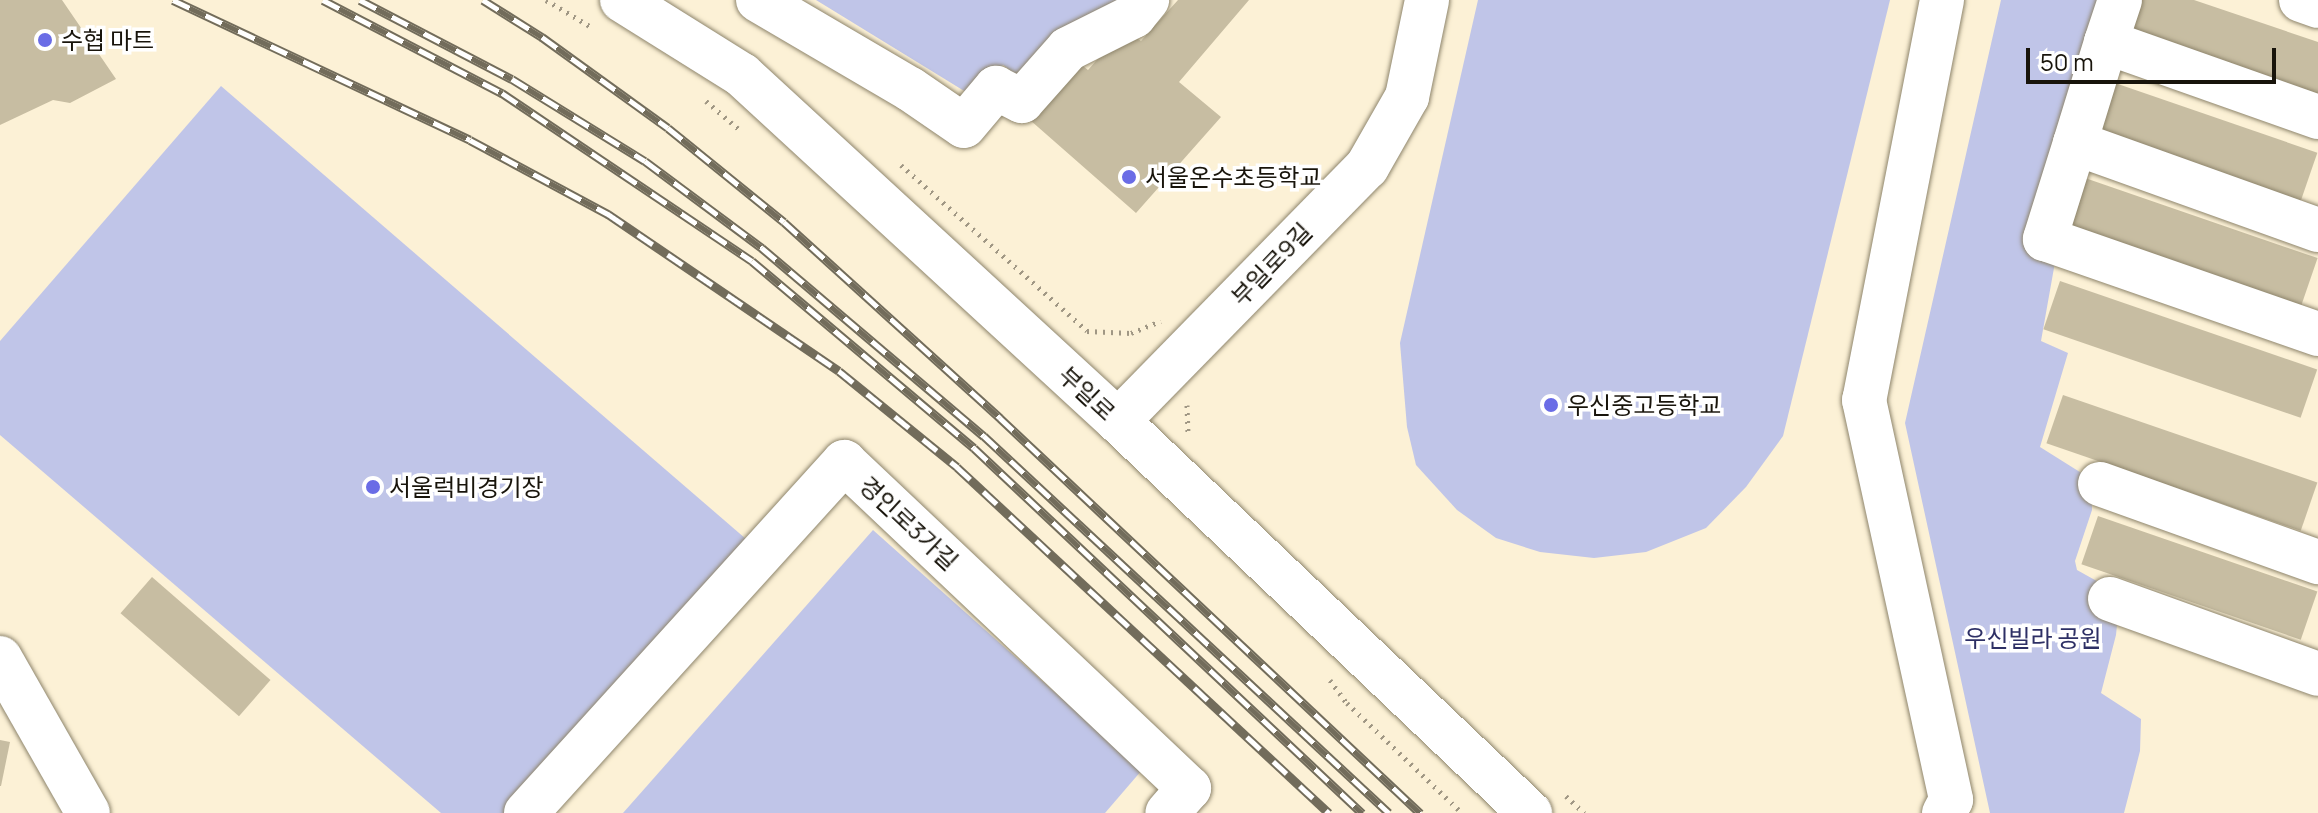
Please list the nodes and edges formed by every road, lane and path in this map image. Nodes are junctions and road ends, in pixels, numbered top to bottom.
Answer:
1 (546, 0) edge
2 (758, 0) edge
3 (1147, 0) edge
4 (1427, 0) edge
5 (1942, 0) edge
6 (2120, 0) edge
7 (2301, 0) edge
8 (2318, 6) edge
9 (609, 15) edge
10 (2106, 42) junction
11 (697, 94) dead end
12 (2318, 117) edge
13 (744, 133) dead end
14 (2075, 143) junction
15 (898, 162) dead end
16 (2318, 230) edge
17 (1131, 333) dead end
18 (2318, 334) edge
19 (1187, 397) dead end
20 (1118, 421) junction
21 (1199, 446) dead end
22 (2100, 484) dead end
23 (2318, 562) edge
24 (2110, 599) dead end
25 (0, 658) edge
26 (1322, 667) dead end
27 (2318, 674) edge
28 (1546, 802) edge
29 (88, 813) edge
30 (526, 813) edge
31 (1167, 813) edge
32 (1462, 813) edge
33 (1584, 813) edge
34 (1944, 813) edge

1 - 9 path
2 - 3 street
4 - 20 street, 부일로9길
5 - 34 street
6 - 10 street
7 - 8 street
9 - 20 street, 부일로
10 - 12 street
10 - 14 street
11 - 13 path
14 - 16 street
14 - 18 street
15 - 17 path
19 - 21 path
20 - 28 street, 부일로
22 - 23 street
24 - 27 street
25 - 29 street
26 - 32 path
28 - 33 path
30 - 31 street, 경인로3가길

